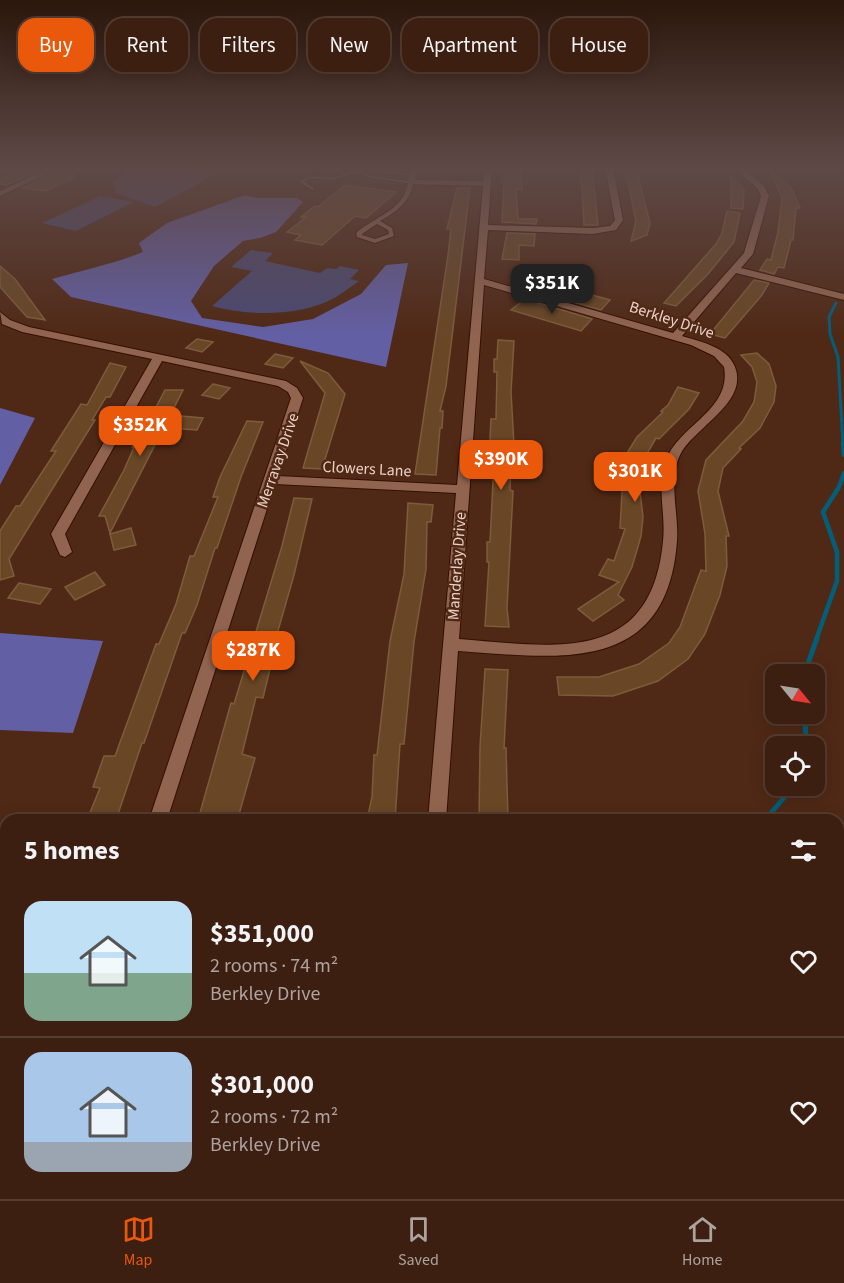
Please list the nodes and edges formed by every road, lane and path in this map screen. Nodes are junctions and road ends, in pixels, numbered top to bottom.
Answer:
1 (372, 224) edge
2 (381, 224) edge
3 (483, 224) edge
4 (616, 224) edge
5 (757, 224) edge
6 (483, 227) junction
7 (736, 270) junction
8 (479, 281) junction
9 (844, 297) edge
10 (0, 315) edge
11 (675, 337) junction
12 (159, 357) junction
13 (270, 480) junction
14 (462, 489) junction
15 (65, 552) dead end
16 (450, 644) junction
17 (160, 814) edge
18 (437, 814) edge

1 - 2 lane
3 - 6 street, Manderlay Drive
4 - 6 street
5 - 7 street
6 - 8 street, Manderlay Drive
7 - 9 street
7 - 11 street
8 - 11 street, Berkley Drive
8 - 14 street, Manderlay Drive
10 - 12 street, Merravay Drive
11 - 16 street, Berkley Drive
12 - 13 street, Merravay Drive
12 - 15 street
13 - 14 street, Clowers Lane
13 - 17 street, Merravay Drive
14 - 16 street, Manderlay Drive
16 - 18 street, Manderlay Drive

